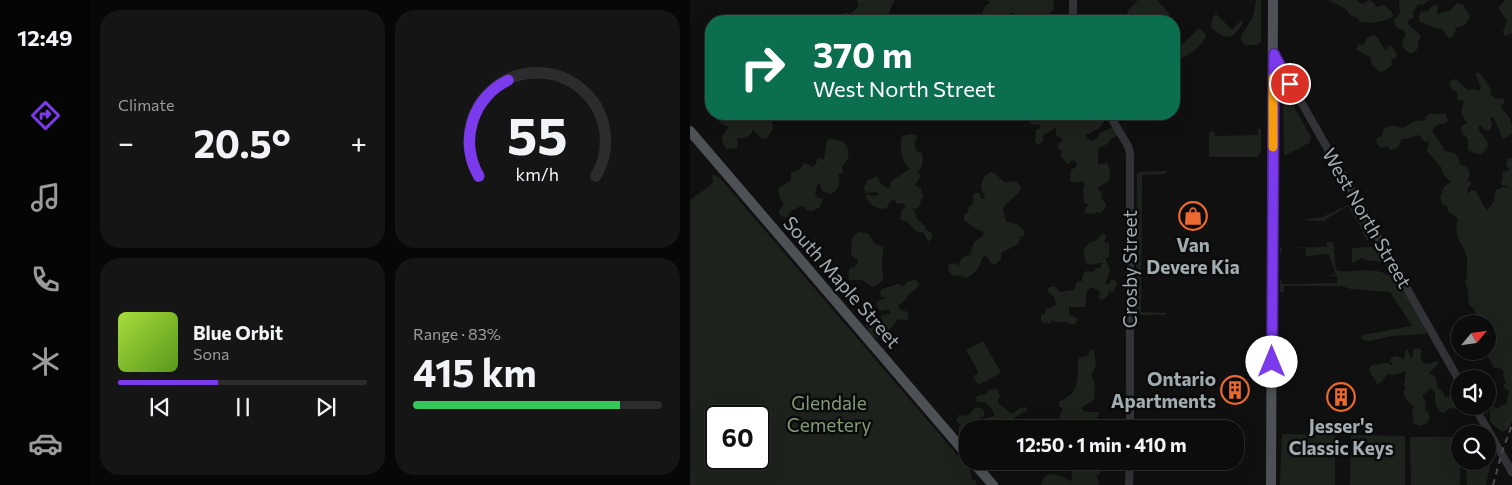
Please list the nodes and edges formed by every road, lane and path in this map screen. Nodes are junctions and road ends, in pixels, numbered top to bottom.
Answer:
1 (1073, 0) edge
2 (1273, 0) edge
3 (1073, 15) edge
4 (1274, 54) junction
5 (1113, 120) edge
6 (690, 131) edge
7 (1453, 370) edge
8 (1479, 415) edge
9 (1130, 420) edge
10 (959, 445) edge
11 (977, 470) edge
12 (1130, 470) edge
13 (1512, 472) edge
14 (984, 481) edge
15 (993, 485) edge
16 (1129, 485) edge
17 (1271, 485) edge

1 - 3 street
2 - 4 main road
4 - 7 street, West North Street
4 - 17 main road
5 - 9 street, Crosby Street
6 - 10 main road, South Maple Street
8 - 13 street
11 - 14 main road
12 - 16 street
14 - 15 main road

